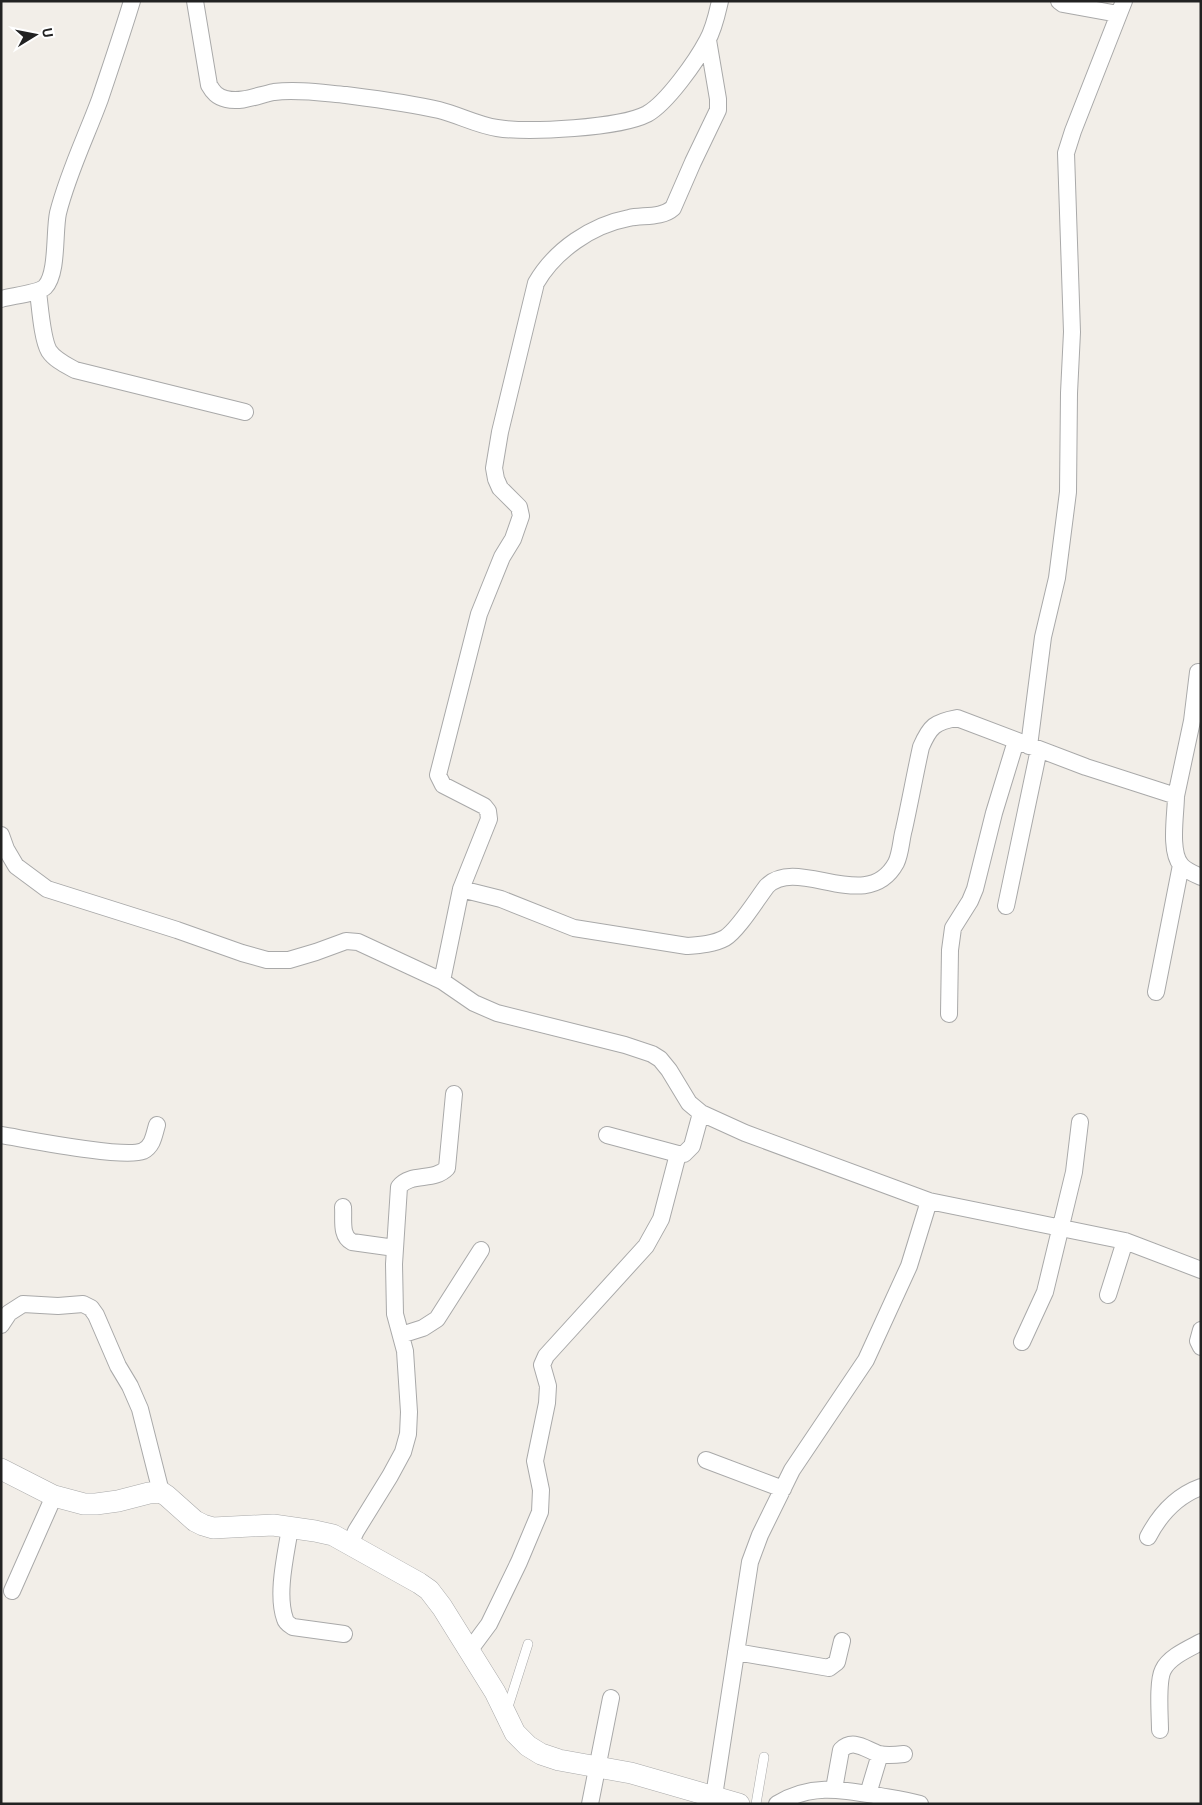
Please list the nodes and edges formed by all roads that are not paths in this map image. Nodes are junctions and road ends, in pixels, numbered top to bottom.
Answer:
1 (132, 1) edge
2 (195, 1) edge
3 (720, 1) edge
4 (1059, 1) edge
5 (1121, 8) edge
6 (708, 40) junction
7 (38, 292) junction
8 (1, 299) edge
9 (245, 412) dead end
10 (1198, 672) dead end
11 (1028, 745) junction
12 (1176, 796) junction
13 (1, 835) edge
14 (1181, 865) junction
15 (1201, 877) edge
16 (461, 889) junction
17 (1006, 906) dead end
18 (442, 981) junction
19 (1156, 992) dead end
20 (949, 1014) dead end
21 (454, 1094) dead end
22 (701, 1113) junction
23 (1080, 1122) dead end
24 (157, 1125) dead end
25 (1, 1135) edge
26 (607, 1135) dead end
27 (678, 1154) junction
28 (928, 1201) junction
29 (343, 1206) dead end
30 (1060, 1229) junction
31 (1125, 1241) junction
32 (395, 1248) junction
33 (481, 1250) dead end
34 (1201, 1270) edge
35 (1108, 1295) dead end
36 (1, 1325) edge
37 (1201, 1330) edge
38 (401, 1335) junction
39 (1022, 1342) dead end
40 (1201, 1348) edge
41 (706, 1460) dead end
42 (1, 1469) edge
43 (1201, 1487) edge
44 (783, 1489) junction
45 (161, 1492) junction
46 (54, 1496) junction
47 (290, 1528) junction
48 (1148, 1537) dead end
49 (350, 1544) junction
50 (12, 1591) dead end
51 (344, 1634) dead end
52 (842, 1641) dead end
53 (1201, 1642) edge
54 (528, 1644) dead end
55 (469, 1651) junction
56 (736, 1652) junction
57 (611, 1698) dead end
58 (505, 1714) junction
59 (1160, 1730) dead end
60 (880, 1754) junction
61 (904, 1754) dead end
62 (764, 1757) dead end
63 (597, 1768) junction
64 (834, 1789) junction
65 (868, 1794) junction
66 (714, 1796) junction
67 (590, 1804) edge
68 (739, 1804) edge
69 (756, 1804) edge
70 (777, 1804) edge
71 (920, 1804) edge

1 - 7 street
2 - 6 street
3 - 6 street
4 - 5 street
5 - 11 street
6 - 16 street
7 - 8 street
7 - 9 street
10 - 12 street
11 - 12 street
11 - 16 street
11 - 17 street
11 - 20 street
12 - 14 street
13 - 18 street
14 - 15 street
14 - 19 street
16 - 18 street
18 - 22 street
21 - 32 street
22 - 27 street
22 - 28 street
23 - 30 street
24 - 25 street
26 - 27 street
27 - 55 street
28 - 30 street
28 - 44 street
29 - 32 street
30 - 31 street
30 - 39 street
31 - 34 street
31 - 35 street
32 - 38 street
33 - 38 street
36 - 45 street
37 - 40 street
38 - 49 street
41 - 44 street
42 - 46 street
43 - 48 street
44 - 56 street
45 - 46 street
45 - 47 street
46 - 50 street
47 - 49 street
47 - 51 street
49 - 55 street
52 - 56 street
53 - 59 street
54 - 58 lane
55 - 58 street
56 - 66 street
57 - 63 street
58 - 63 street
60 - 61 street
60 - 64 street
60 - 65 street
62 - 69 lane
63 - 66 street
63 - 67 street
64 - 65 street
64 - 70 street
65 - 71 street
66 - 68 street

